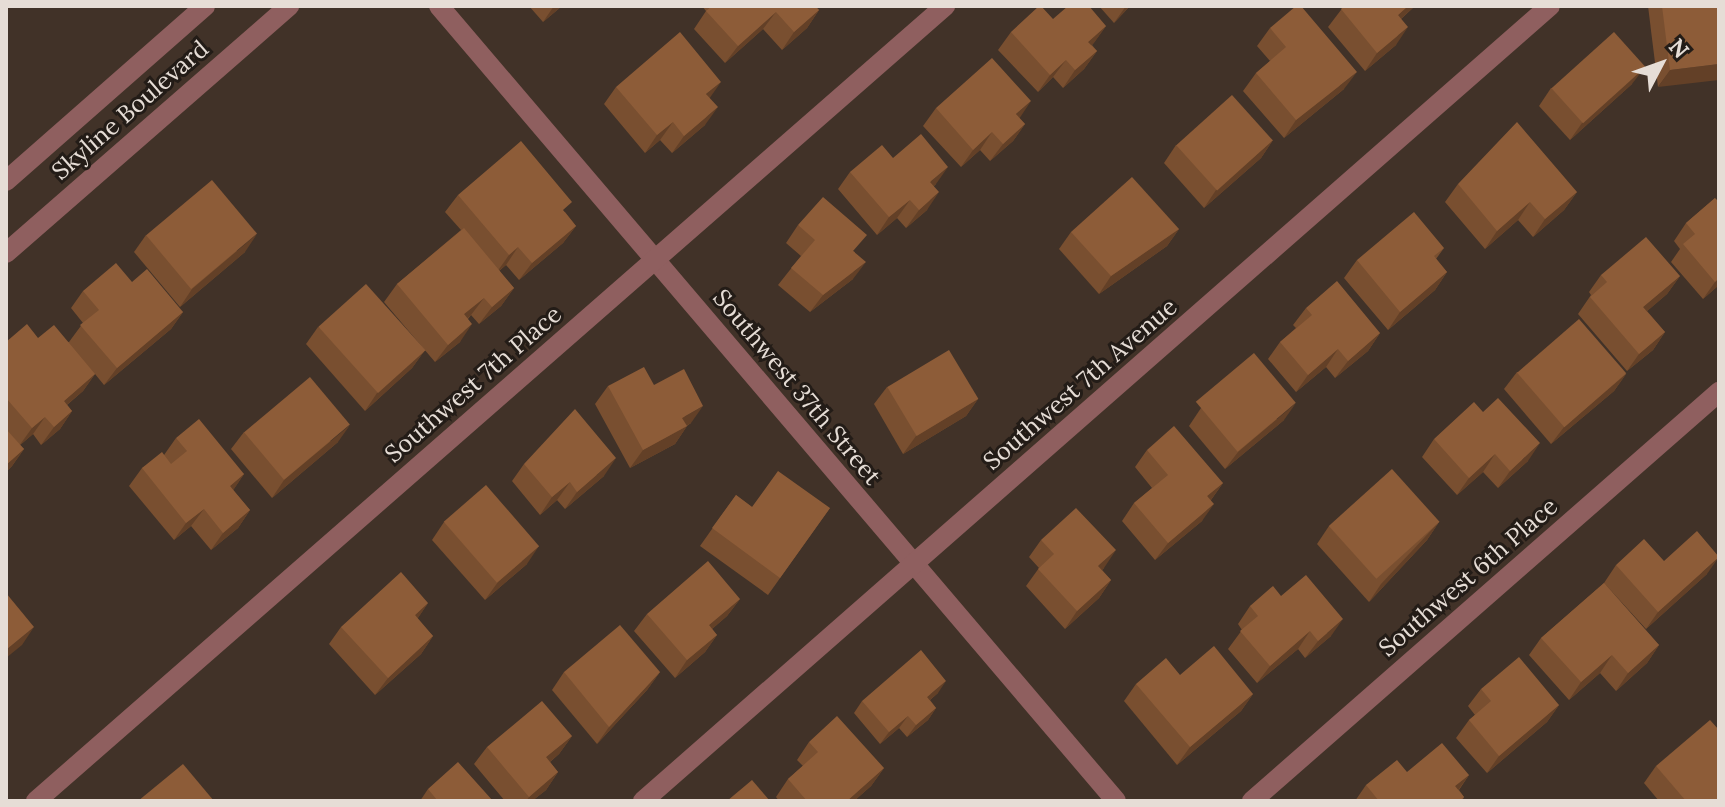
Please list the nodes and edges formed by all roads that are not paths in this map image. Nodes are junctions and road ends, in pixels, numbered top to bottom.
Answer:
1 (205, 6) edge
2 (289, 6) edge
3 (439, 6) edge
4 (945, 6) edge
5 (1550, 6) edge
6 (6, 181) edge
7 (6, 253) edge
8 (654, 259) junction
9 (1719, 392) edge
10 (914, 564) junction
11 (36, 801) edge
12 (643, 801) edge
13 (1116, 801) edge
14 (1252, 801) edge

1 - 6 street, Skyline Boulevard
2 - 7 street, Skyline Boulevard
3 - 8 street, Southwest 37th Street
4 - 8 street, Southwest 7th Place
5 - 10 street, Southwest 7th Avenue
8 - 10 street, Southwest 37th Street
8 - 11 street, Southwest 7th Place
9 - 14 street, Southwest 6th Place
10 - 12 street, Southwest 7th Avenue
10 - 13 street, Southwest 37th Street

